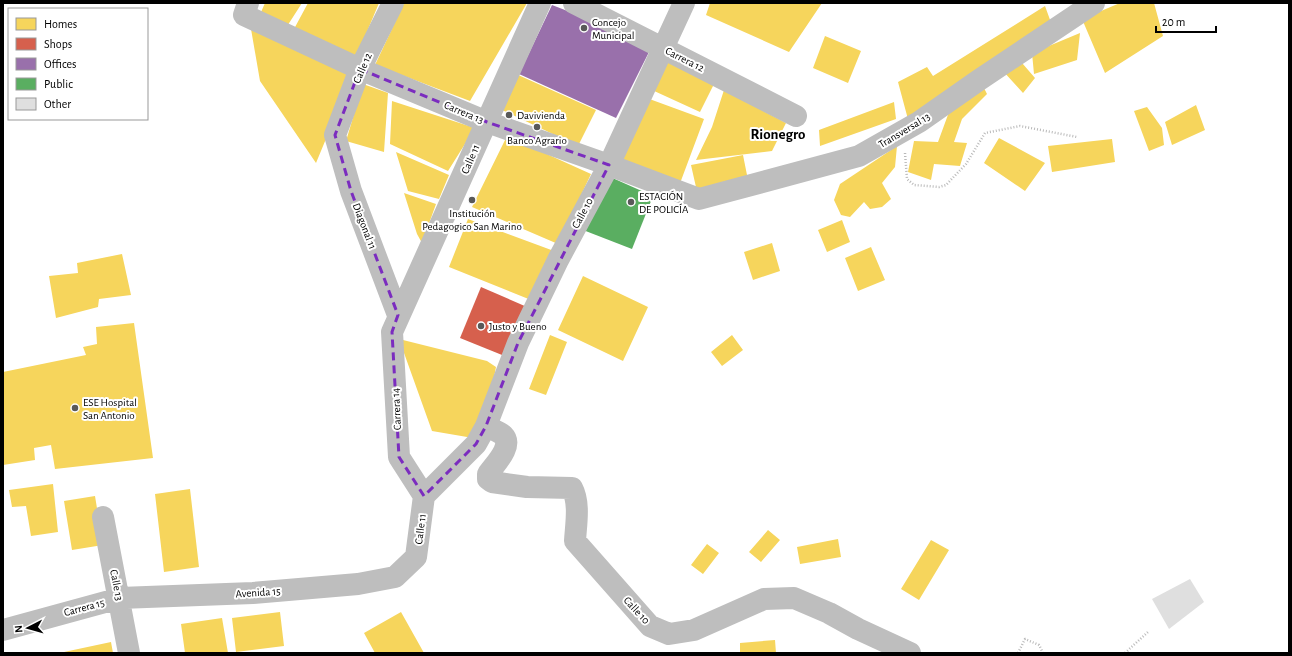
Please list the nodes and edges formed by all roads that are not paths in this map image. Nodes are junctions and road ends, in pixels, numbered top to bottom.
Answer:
1 (393, 3) edge
2 (540, 3) edge
3 (574, 3) edge
4 (684, 3) edge
5 (1094, 3) edge
6 (246, 9) edge
7 (662, 48) junction
8 (360, 69) junction
9 (796, 116) dead end
10 (487, 122) junction
11 (335, 135) joint
12 (608, 164) junction
13 (690, 196) joint
14 (398, 315) junction
15 (486, 426) junction
16 (424, 496) junction
17 (103, 517) dead end
18 (395, 576) joint
19 (120, 598) junction
20 (3, 630) edge
21 (129, 653) edge
22 (910, 653) edge

1 - 8 street, Calle 12
2 - 10 street, Calle 11
3 - 7 street, Carrera 12
4 - 7 street, Calle 10
5 - 13 street, Transversal 13
6 - 8 street, Carrera 13
7 - 9 street, Carrera 12
7 - 12 street, Calle 10
8 - 10 street, Carrera 13
8 - 11 street, Calle 12
10 - 12 street, Carrera 13
10 - 14 street, Calle 11
11 - 14 street, Diagonal 11
12 - 13 street, Carrera 13
12 - 15 street, Calle 10
14 - 16 street, Carrera 14
15 - 16 street, Calle 10
15 - 22 street, Calle 10
16 - 18 street, Calle 11
17 - 19 street, Calle 13
18 - 19 street, Avenida 15
19 - 20 street, Carrera 15
19 - 21 street, Calle 13

